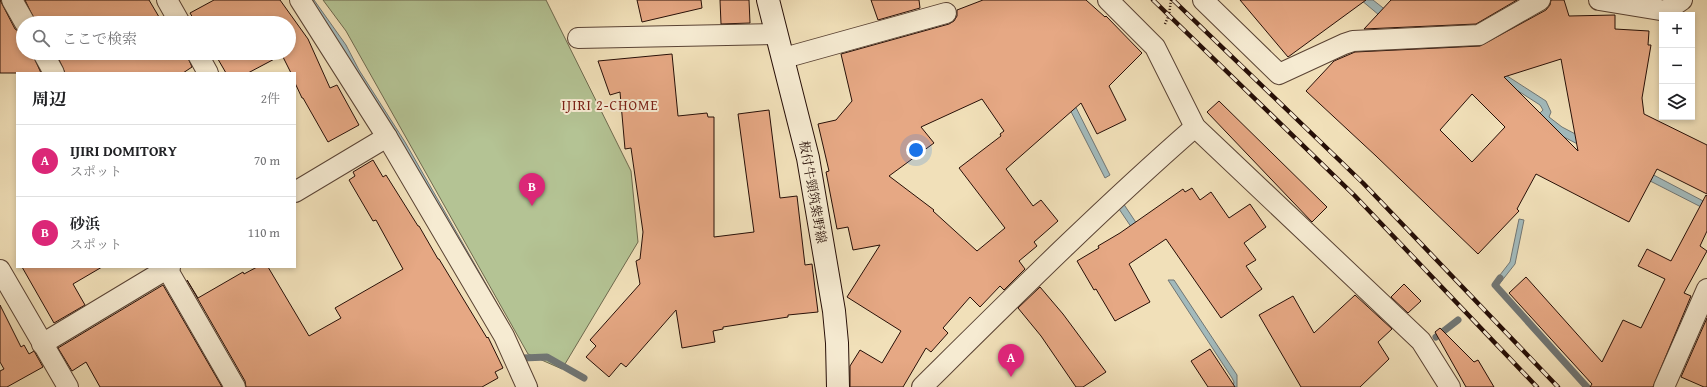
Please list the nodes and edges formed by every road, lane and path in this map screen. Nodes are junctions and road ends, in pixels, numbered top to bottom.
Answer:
1 (12, 0) edge
2 (167, 0) edge
3 (300, 0) edge
4 (768, 0) edge
5 (1108, 0) edge
6 (1203, 0) edge
7 (1540, 0) edge
8 (1599, 0) edge
9 (1682, 0) edge
10 (946, 13) dead end
11 (21, 16) edge
12 (176, 16) edge
13 (777, 34) junction
14 (578, 38) dead end
15 (784, 58) junction
16 (47, 60) edge
17 (201, 60) edge
18 (53, 72) edge
19 (207, 72) edge
20 (1195, 127) junction
21 (387, 137) junction
22 (296, 191) edge
23 (168, 268) edge
24 (0, 270) edge
25 (1707, 289) edge
26 (42, 344) junction
27 (68, 387) edge
28 (235, 387) edge
29 (527, 387) edge
30 (838, 387) edge
31 (922, 387) edge
32 (1450, 387) edge
33 (1664, 387) edge

1 - 11 street
2 - 12 street
3 - 21 street
4 - 13 main road, 板付牛頸筑紫野線
5 - 20 street
6 - 7 street
8 - 9 street
10 - 15 street
13 - 14 street
13 - 15 main road, 板付牛頸筑紫野線
15 - 30 main road, 板付牛頸筑紫野線
16 - 18 street
17 - 19 street
20 - 31 street
20 - 32 street
21 - 22 street
21 - 29 street
23 - 26 street
23 - 28 street
24 - 26 street
25 - 33 street
26 - 27 street

